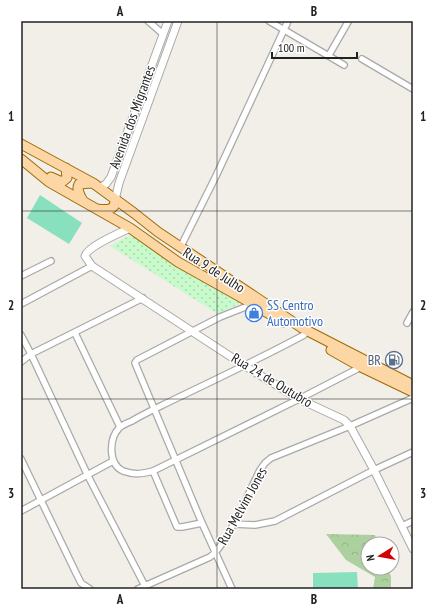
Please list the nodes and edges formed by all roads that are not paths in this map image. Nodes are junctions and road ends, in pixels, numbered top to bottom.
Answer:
1 (148, 21) edge
2 (168, 21) edge
3 (178, 21) edge
4 (269, 21) edge
5 (288, 21) edge
6 (348, 22) dead end
7 (284, 29) junction
8 (163, 34) junction
9 (160, 42) junction
10 (329, 55) junction
11 (362, 59) dead end
12 (344, 65) dead end
13 (154, 86) junction
14 (413, 89) edge
15 (21, 144) edge
16 (21, 154) edge
17 (21, 159) edge
18 (66, 168) junction
19 (96, 185) junction
20 (115, 200) junction
21 (82, 201) junction
22 (94, 208) junction
23 (130, 228) junction
24 (146, 238) junction
25 (180, 248) junction
26 (51, 261) dead end
27 (92, 266) junction
28 (21, 276) edge
29 (246, 295) junction
30 (143, 298) junction
31 (21, 304) edge
32 (253, 304) junction
33 (236, 310) junction
34 (413, 312) edge
35 (407, 323) dead end
36 (194, 332) junction
37 (75, 333) junction
38 (304, 335) junction
39 (21, 336) edge
40 (31, 354) junction
41 (21, 362) edge
42 (245, 366) junction
43 (361, 367) junction
44 (413, 386) edge
45 (413, 392) edge
46 (413, 398) edge
47 (299, 399) junction
48 (154, 409) junction
49 (350, 426) junction
50 (120, 427) junction
51 (413, 452) edge
52 (21, 459) edge
53 (113, 461) junction
54 (176, 461) junction
55 (374, 470) junction
56 (153, 471) junction
57 (88, 476) junction
58 (41, 501) junction
59 (21, 511) edge
60 (413, 521) edge
61 (202, 523) junction
62 (233, 524) junction
63 (402, 526) junction
64 (413, 549) edge
65 (216, 553) junction
66 (145, 586) junction
67 (90, 589) edge
68 (138, 589) edge
69 (232, 589) edge

1 - 8 street
2 - 8 street, Avenida dos Migrantes
3 - 13 street, Avenida dos Migrantes
4 - 7 street
5 - 7 street
6 - 10 street
7 - 10 street
7 - 25 street
8 - 9 street, Avenida dos Migrantes
9 - 13 street, Avenida dos Migrantes
9 - 19 street, Avenida dos Migrantes
10 - 12 street
11 - 14 street
13 - 20 street, Avenida dos Migrantes
15 - 18 main road, Rua 9 de Julho
16 - 18 main road
17 - 21 main road, Rua 9 de Julho
18 - 19 main road, Rua 9 de Julho
19 - 20 main road, Rua 9 de Julho
19 - 21 main road
20 - 22 main road
20 - 25 main road, Rua 9 de Julho
21 - 22 main road, Rua 9 de Julho
22 - 23 main road, Rua 9 de Julho
23 - 24 main road, Rua 9 de Julho
23 - 27 street
24 - 25 main road
24 - 29 main road, Rua 9 de Julho
25 - 29 main road, Rua 9 de Julho
26 - 28 street
27 - 30 street, Rua 24 de Outubro
27 - 31 street
29 - 32 main road, Rua 9 de Julho
29 - 33 street
29 - 44 main road, Rua 9 de Julho
30 - 36 street, Rua 24 de Outubro
30 - 37 street
32 - 33 street
32 - 38 main road, Rua 9 de Julho
33 - 36 street
34 - 35 street
36 - 42 street, Rua 24 de Outubro
36 - 48 street
37 - 40 street
37 - 50 street
38 - 42 street
38 - 43 main road, Rua 9 de Julho
39 - 40 street
40 - 41 street
40 - 57 street
42 - 47 street, Rua 24 de Outubro
42 - 48 street
43 - 44 main road
43 - 45 main road, Rua 9 de Julho
43 - 47 street
46 - 49 street, Rua Melvim Jones
47 - 49 street, Rua 24 de Outubro
47 - 54 street
48 - 50 street
48 - 54 street
49 - 55 street, Rua 24 de Outubro
49 - 62 street, Rua Melvim Jones
50 - 53 street
51 - 55 street
52 - 58 street
53 - 56 street
53 - 57 street
54 - 56 street
54 - 61 street
55 - 62 street
55 - 63 street, Rua 24 de Outubro
56 - 61 street
57 - 58 street
57 - 66 street
58 - 59 street
58 - 67 street
60 - 63 street
61 - 65 street
62 - 65 street, Rua Melvim Jones
63 - 64 street, Rua 24 de Outubro
65 - 66 street, Rua Melvim Jones
65 - 69 street
66 - 68 street, Rua Melvim Jones

